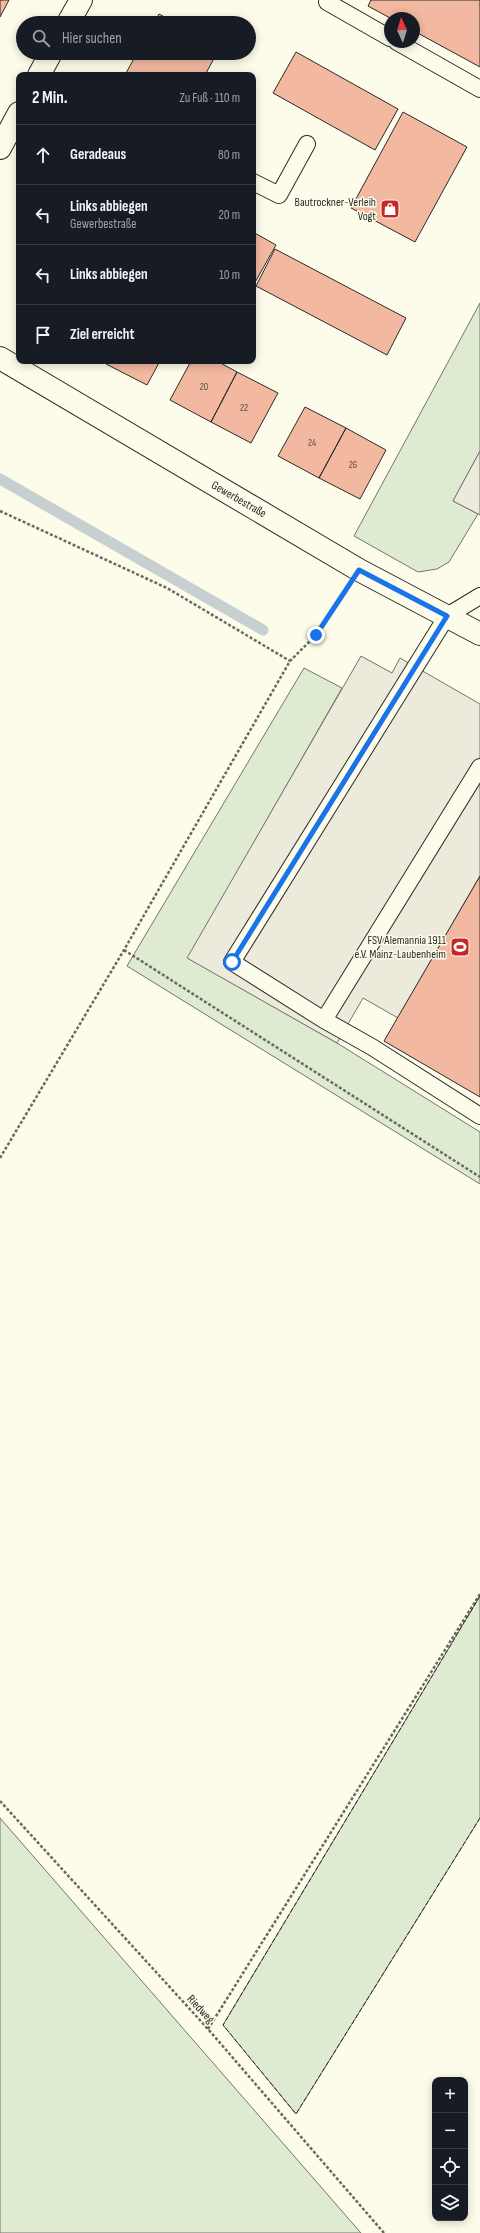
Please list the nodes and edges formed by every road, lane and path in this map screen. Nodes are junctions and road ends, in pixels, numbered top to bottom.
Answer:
1 (81, 0) edge
2 (328, 0) edge
3 (72, 16) edge
4 (384, 35) edge
5 (408, 48) edge
6 (49, 60) edge
7 (43, 72) edge
8 (480, 89) edge
9 (16, 119) edge
10 (307, 144) dead end
11 (0, 148) edge
12 (256, 184) edge
13 (0, 358) edge
14 (0, 511) edge
15 (359, 570) junction
16 (480, 596) edge
17 (447, 616) junction
18 (480, 634) edge
19 (290, 661) junction
20 (480, 767) edge
21 (124, 950) junction
22 (324, 1020) junction
23 (480, 1116) edge
24 (0, 1158) edge
25 (480, 1177) edge
26 (480, 1594) edge
27 (0, 1802) edge
28 (208, 2030) junction
29 (384, 2233) edge

1 - 3 street
2 - 4 lane
5 - 8 lane
6 - 7 street
9 - 11 street
10 - 12 lane
13 - 15 street, Gewerbestraße
14 - 19 path
15 - 17 street, Gewerbestraße
15 - 19 path
16 - 17 lane
17 - 18 street, Gewerbestraße
17 - 22 lane
19 - 21 path
20 - 22 lane
21 - 24 path
21 - 25 path
22 - 23 lane
26 - 28 path
27 - 28 path, Riedweg
28 - 29 path, Riedweg

